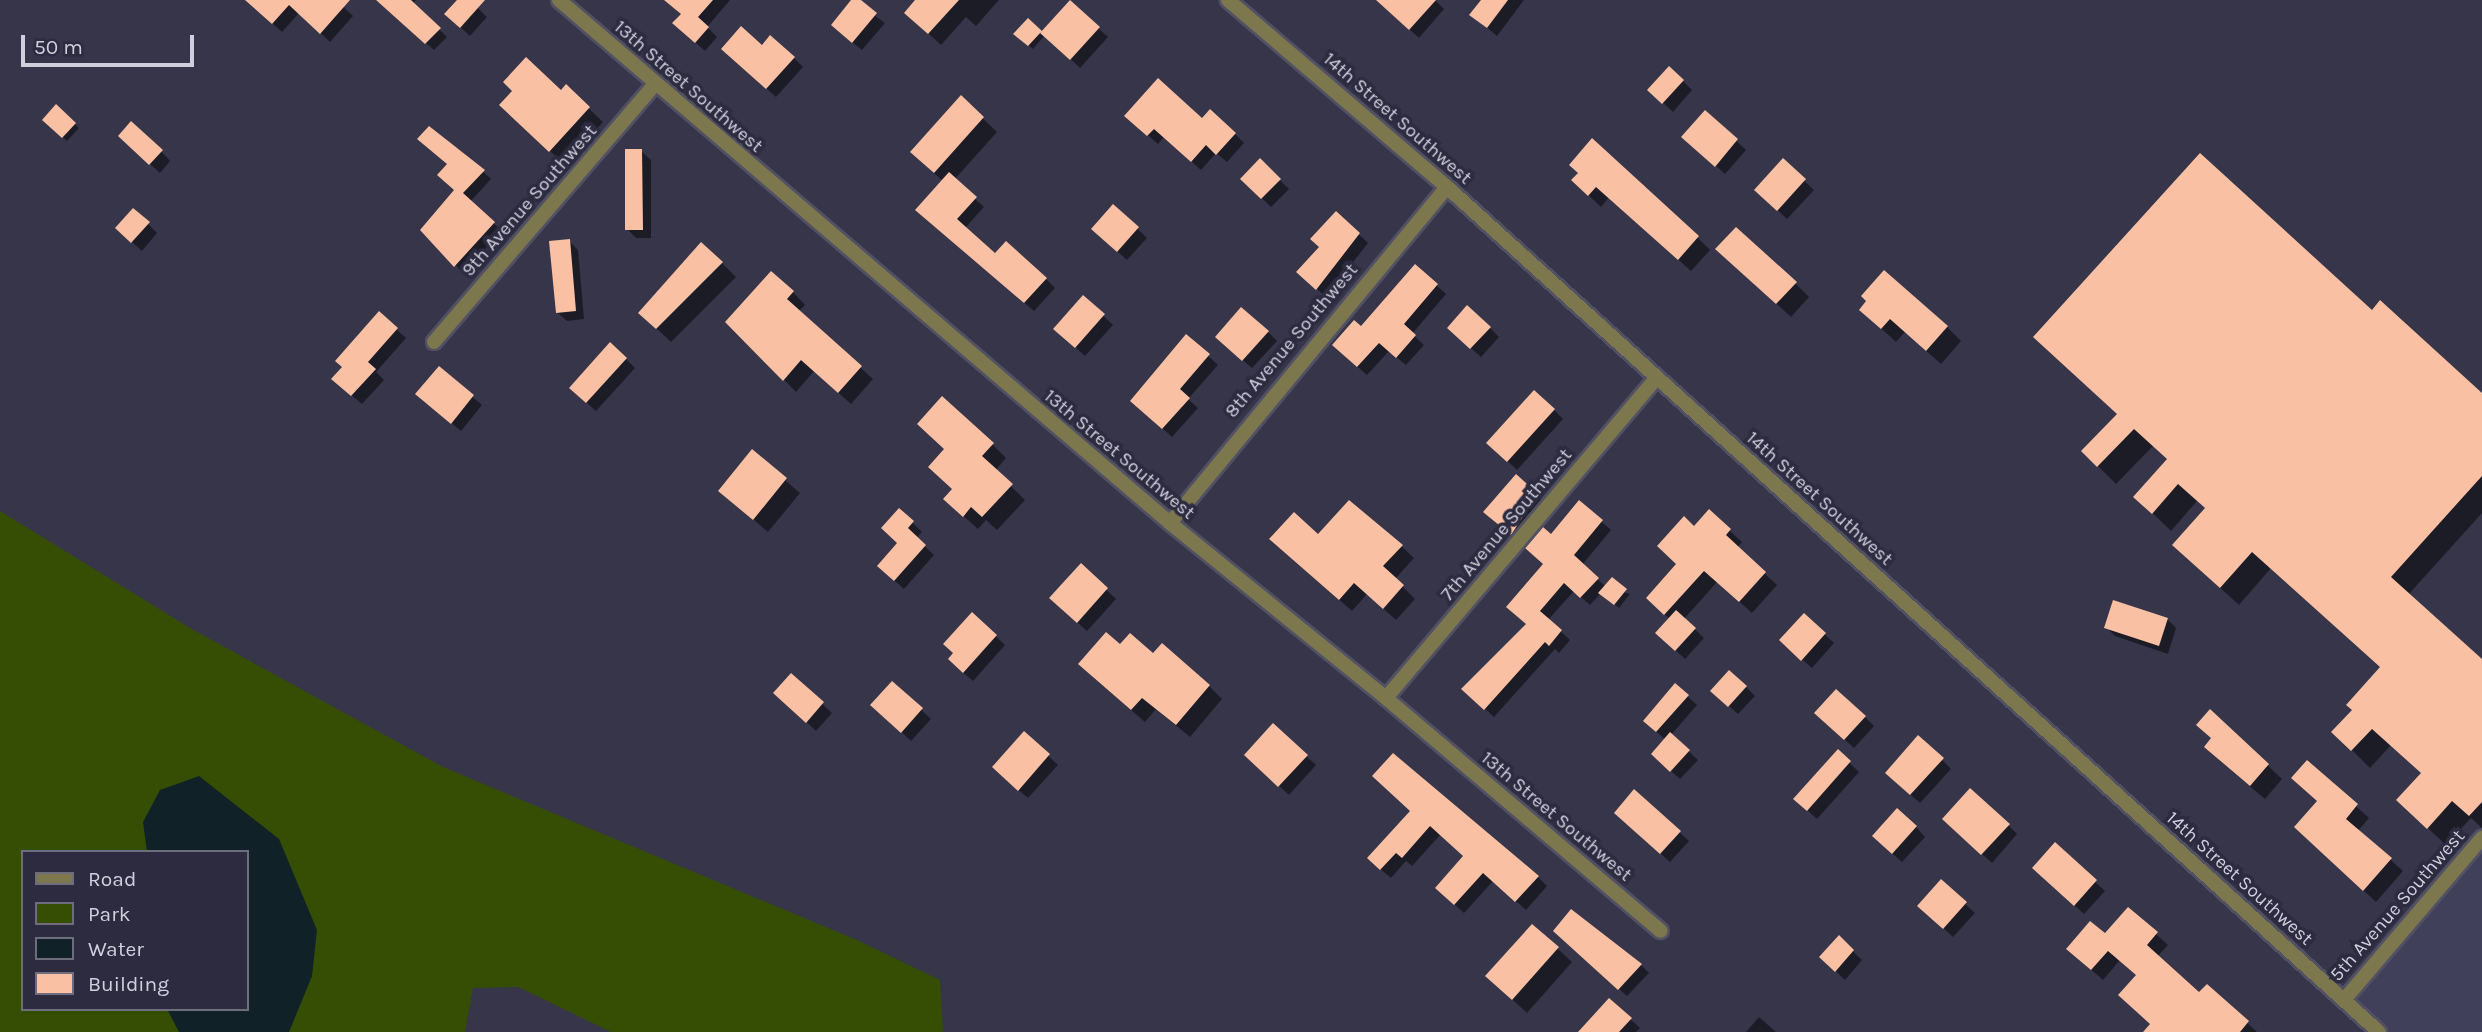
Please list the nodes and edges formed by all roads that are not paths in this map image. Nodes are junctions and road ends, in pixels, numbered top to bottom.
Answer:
1 (559, 0) edge
2 (1228, 0) edge
3 (655, 84) junction
4 (1447, 187) junction
5 (434, 342) dead end
6 (1656, 378) junction
7 (1170, 523) junction
8 (1386, 698) junction
9 (2482, 838) edge
10 (1661, 931) dead end
11 (2344, 1000) junction
12 (2379, 1032) edge

1 - 3 street, 13th Street Southwest
2 - 4 street, 14th Street Southwest
3 - 5 street, 9th Avenue Southwest
3 - 7 street, 13th Street Southwest
4 - 6 street, 14th Street Southwest
4 - 7 street, 8th Avenue Southwest
6 - 8 street, 7th Avenue Southwest
6 - 11 street, 14th Street Southwest
7 - 8 street, 13th Street Southwest
8 - 10 street, 13th Street Southwest
9 - 11 street, 5th Avenue Southwest
11 - 12 street, 14th Street Southwest

